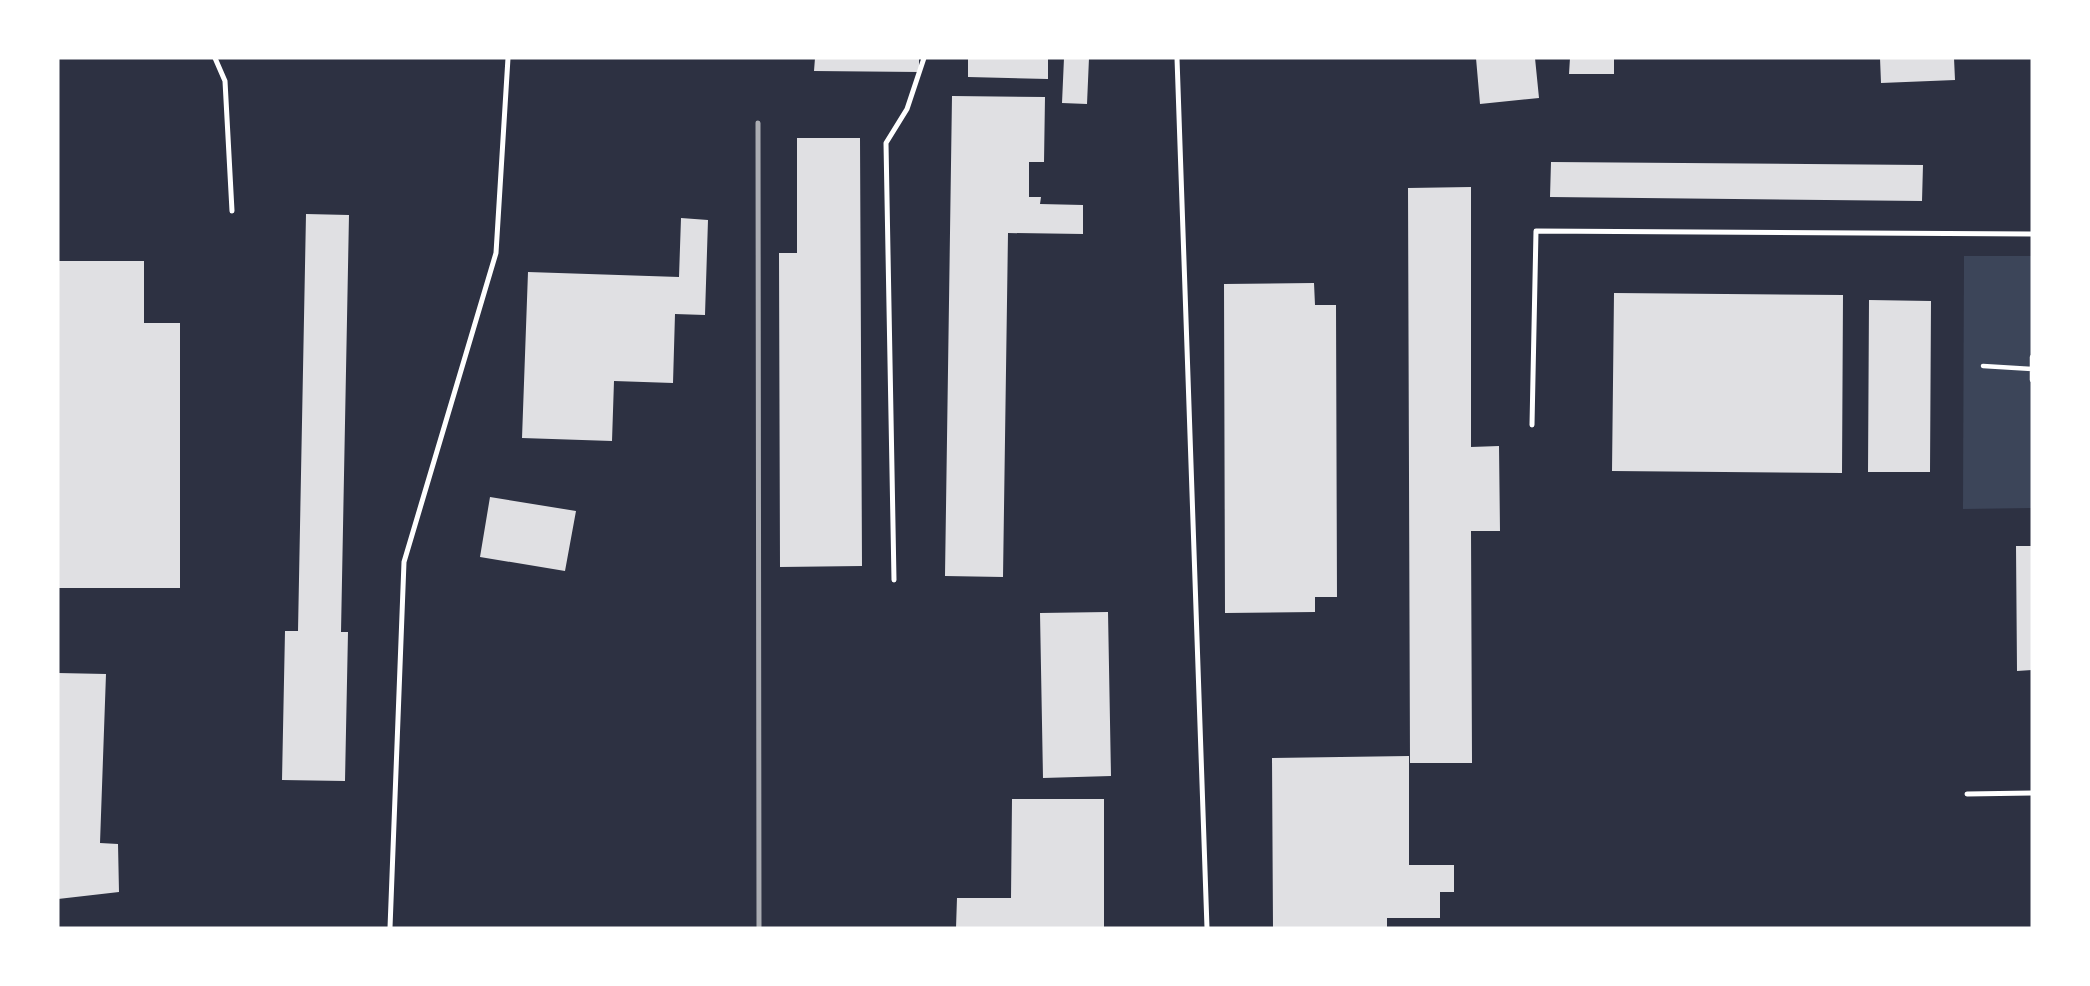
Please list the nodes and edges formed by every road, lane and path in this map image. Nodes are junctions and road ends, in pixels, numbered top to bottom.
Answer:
1 (215, 58) edge
2 (508, 58) edge
3 (924, 58) edge
4 (1177, 58) edge
5 (232, 211) dead end
6 (2032, 234) edge
7 (2032, 357) edge
8 (1983, 366) dead end
9 (2032, 369) edge
10 (2032, 380) edge
11 (1532, 425) dead end
12 (894, 580) dead end
13 (2032, 793) edge
14 (1967, 794) dead end
15 (390, 928) edge
16 (1207, 928) edge

1 - 5 lane
2 - 15 lane
3 - 12 lane
4 - 16 lane
6 - 11 lane
7 - 9 path
8 - 9 path
9 - 10 path
13 - 14 lane

